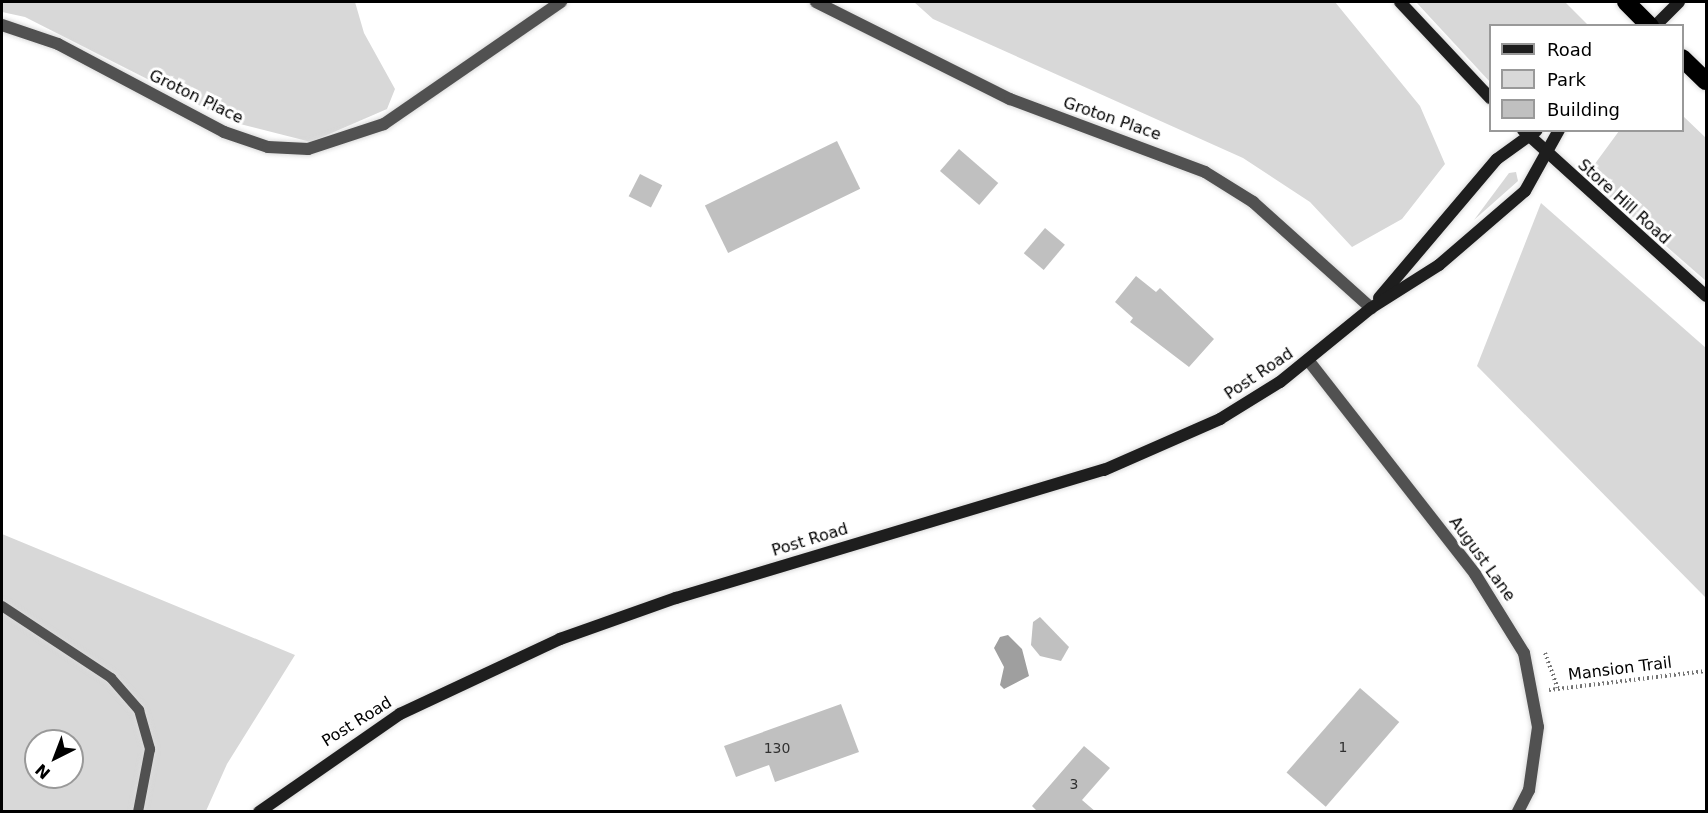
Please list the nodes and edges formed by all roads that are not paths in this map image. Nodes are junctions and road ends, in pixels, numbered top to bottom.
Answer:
1 (561, 2) edge
2 (816, 2) edge
3 (1400, 2) edge
4 (1626, 2) edge
5 (1679, 2) edge
6 (1648, 24) edge
7 (1657, 24) edge
8 (2, 26) edge
9 (1684, 59) edge
10 (1707, 81) edge
11 (1489, 96) edge
12 (1529, 132) edge
13 (1559, 132) edge
14 (1547, 153) junction
15 (1707, 296) edge
16 (1371, 308) junction
17 (1308, 360) junction
18 (2, 606) edge
19 (138, 812) edge
20 (259, 812) edge
21 (1518, 812) edge

1 - 8 street, Groton Place
2 - 16 street, Groton Place
3 - 11 main road
4 - 6 highway
5 - 7 main road
9 - 10 highway
12 - 14 main road, Store Hill Road
12 - 16 main road, Post Road
13 - 14 main road, Post Road
14 - 15 main road, Store Hill Road
14 - 16 main road, Post Road
16 - 17 main road, Post Road
17 - 20 main road, Post Road
17 - 21 street, August Lane
18 - 19 lane

